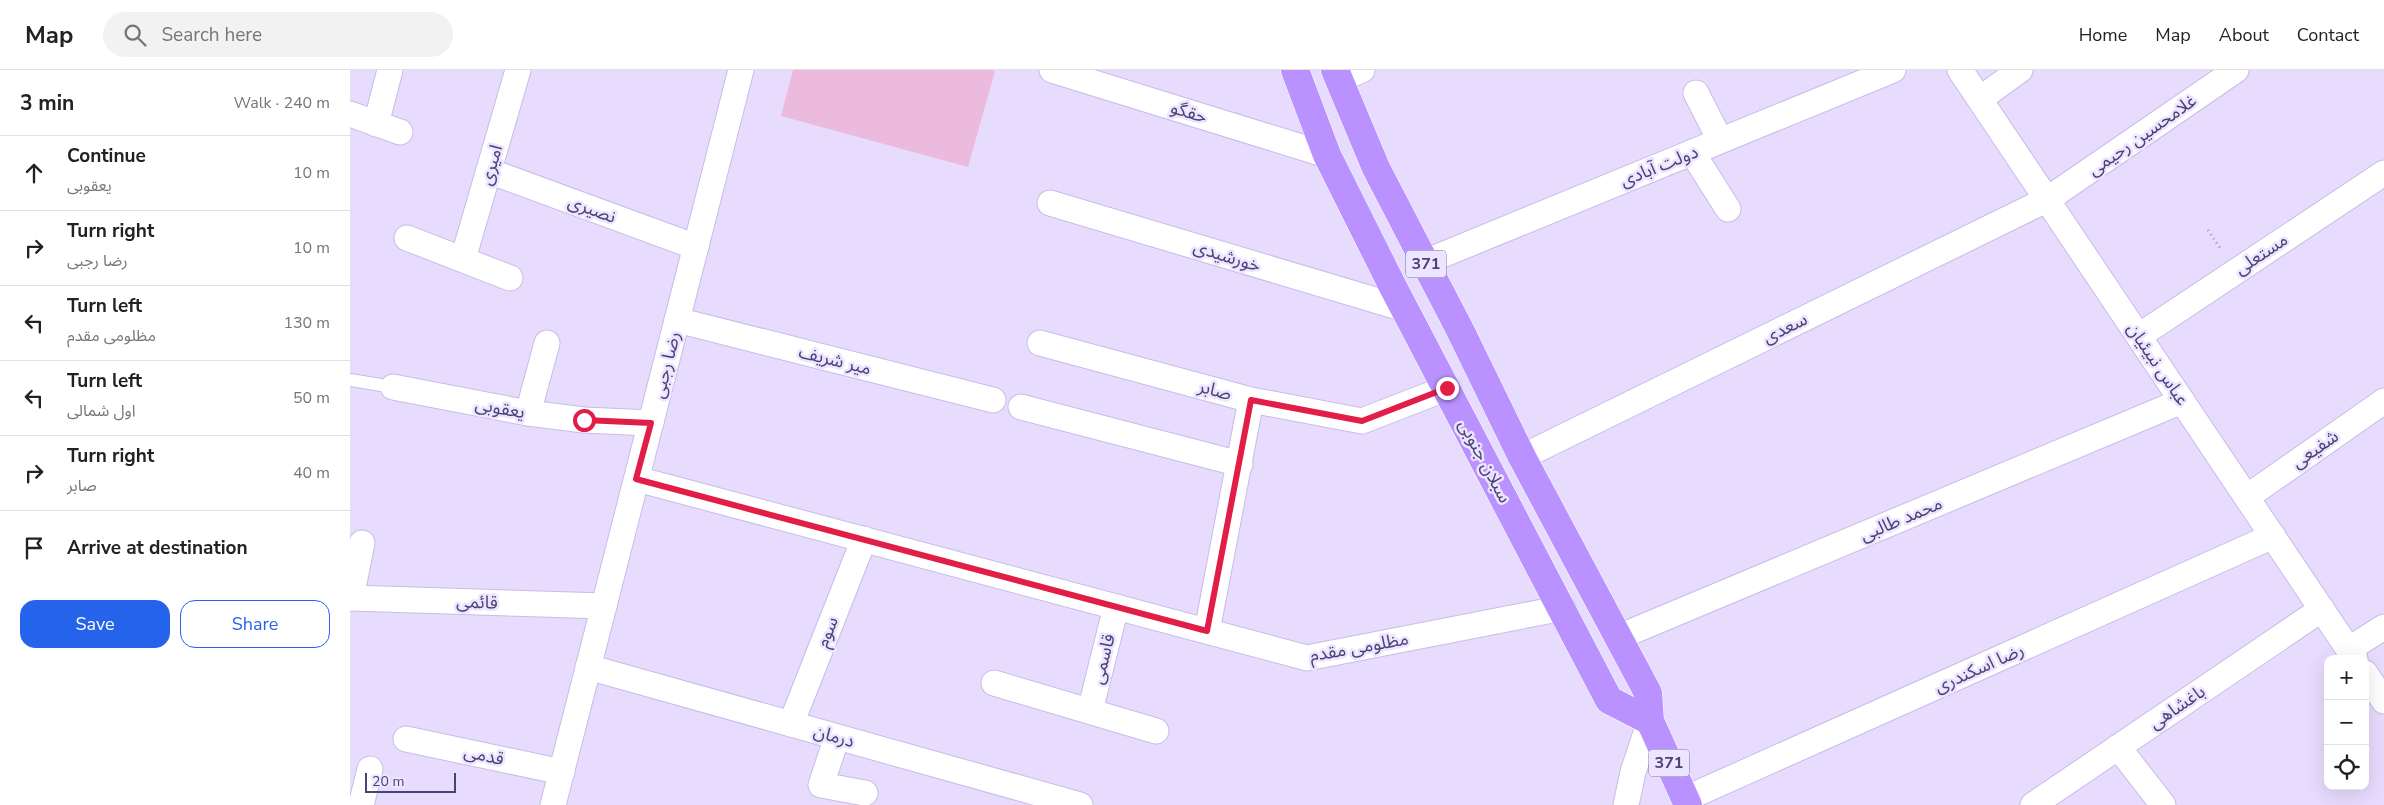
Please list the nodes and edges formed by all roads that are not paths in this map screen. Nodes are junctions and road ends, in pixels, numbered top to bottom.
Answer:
1 (390, 70) edge
2 (518, 70) edge
3 (741, 70) edge
4 (1052, 70) edge
5 (1893, 70) edge
6 (1960, 70) edge
7 (2020, 70) edge
8 (2236, 70) edge
9 (1342, 72) edge
10 (1298, 76) edge
11 (1696, 93) dead end
12 (1980, 99) junction
13 (350, 114) edge
14 (376, 124) junction
15 (400, 132) dead end
16 (1720, 140) junction
17 (1692, 152) junction
18 (1327, 155) junction
19 (489, 171) junction
20 (2384, 173) edge
21 (2048, 200) junction
22 (1050, 203) dead end
23 (1728, 209) dead end
24 (407, 238) dead end
25 (696, 247) junction
26 (463, 259) junction
27 (1426, 262) junction
28 (510, 278) dead end
29 (1405, 309) junction
30 (677, 320) junction
31 (2139, 336) junction
32 (547, 343) dead end
33 (1040, 343) dead end
34 (350, 380) edge
35 (393, 388) joint
36 (1447, 388) junction
37 (993, 400) dead end
38 (1251, 400) junction
39 (2182, 401) junction
40 (2384, 401) edge
41 (1021, 406) dead end
42 (528, 413) junction
43 (651, 423) junction
44 (1522, 457) junction
45 (1240, 464) junction
46 (1490, 469) junction
47 (636, 479) junction
48 (2247, 497) junction
49 (2273, 536) junction
50 (864, 539) junction
51 (362, 543) dead end
52 (350, 598) edge
53 (604, 606) junction
54 (1116, 607) junction
55 (1563, 608) junction
56 (2322, 609) junction
57 (2384, 627) edge
58 (1207, 631) junction
59 (1619, 636) junction
60 (2352, 654) edge
61 (588, 667) junction
62 (2369, 680) edge
63 (994, 683) dead end
64 (2384, 701) edge
65 (1090, 711) junction
66 (1650, 721) junction
67 (791, 724) junction
68 (1156, 731) dead end
69 (837, 737) junction
70 (406, 739) dead end
71 (2118, 747) junction
72 (370, 769) dead end
73 (562, 772) junction
74 (866, 793) dead end
75 (1687, 802) edge
76 (361, 805) edge
77 (553, 805) edge
78 (1080, 805) edge
79 (1626, 805) edge
80 (2033, 805) edge
81 (2163, 805) edge

1 - 14 street
2 - 19 street, امیری
3 - 25 street, رضا رجبی
4 - 18 street, حقگو
5 - 16 street, دولت آبادی
6 - 12 street, عباس نبیئیان
7 - 12 street
8 - 21 street, غلامحسین رحیمی
9 - 10 main road
9 - 27 main road, سبلان جنوبی / 371
10 - 18 main road, سبلان جنوبی
11 - 16 street
12 - 21 street, عباس نبیئیان
13 - 14 street
14 - 15 street
16 - 17 street, دولت آبادی
17 - 23 street
17 - 27 street, دولت آبادی
18 - 29 main road, سبلان جنوبی
19 - 25 street, نصیری
19 - 26 street, امیری
20 - 31 street, مستعلی
21 - 31 street, عباس نبیئیان
21 - 44 street, سعدی
22 - 29 street, خورشیدی
24 - 26 street
25 - 30 street, رضا رجبی
26 - 28 street
27 - 44 main road, سبلان جنوبی / 371
29 - 36 main road, سبلان جنوبی
30 - 37 street, میر شریف
30 - 43 street, رضا رجبی
31 - 39 street, عباس نبیئیان
32 - 42 street
33 - 38 street, صابر
34 - 35 lane, یعقوبی
35 - 42 street, یعقوبی
36 - 38 street, صابر
36 - 46 main road, سبلان جنوبی
38 - 45 street
39 - 48 street, عباس نبیئیان
39 - 59 street, محمد طالبی
40 - 48 street, شفیعی
41 - 45 street
42 - 43 street, یعقوبی
43 - 47 street, رضا رجبی
44 - 46 main road
44 - 59 main road, سبلان جنوبی / 371
45 - 58 street
46 - 55 main road, سبلان جنوبی
47 - 50 street, مظلومی مقدم
47 - 53 street, رضا رجبی
48 - 49 street, عباس نبیئیان
49 - 56 street, عباس نبیئیان
49 - 75 street, رضا اسکندری
50 - 54 street, مظلومی مقدم
50 - 67 street, سوم
51 - 52 street
52 - 53 street, قائمی
53 - 61 street, رضا رجبی
54 - 58 street, مظلومی مقدم
54 - 65 street, قاسمی
55 - 58 street, مظلومی مقدم
55 - 66 main road, سبلان جنوبی
56 - 60 street, عباس نبیئیان
56 - 71 street, باغشاهی
57 - 60 street
59 - 66 main road, سبلان جنوبی / 371
61 - 67 street, درمان
61 - 73 street, رضا رجبی
62 - 64 street
63 - 65 street
65 - 68 street
66 - 75 main road, سبلان جنوبی / 371
66 - 79 street
67 - 69 street, درمان
69 - 74 street
69 - 78 street, درمان
70 - 73 street, قدمی
71 - 80 street, باغشاهی
71 - 81 street
72 - 76 street
73 - 77 street, رضا رجبی

